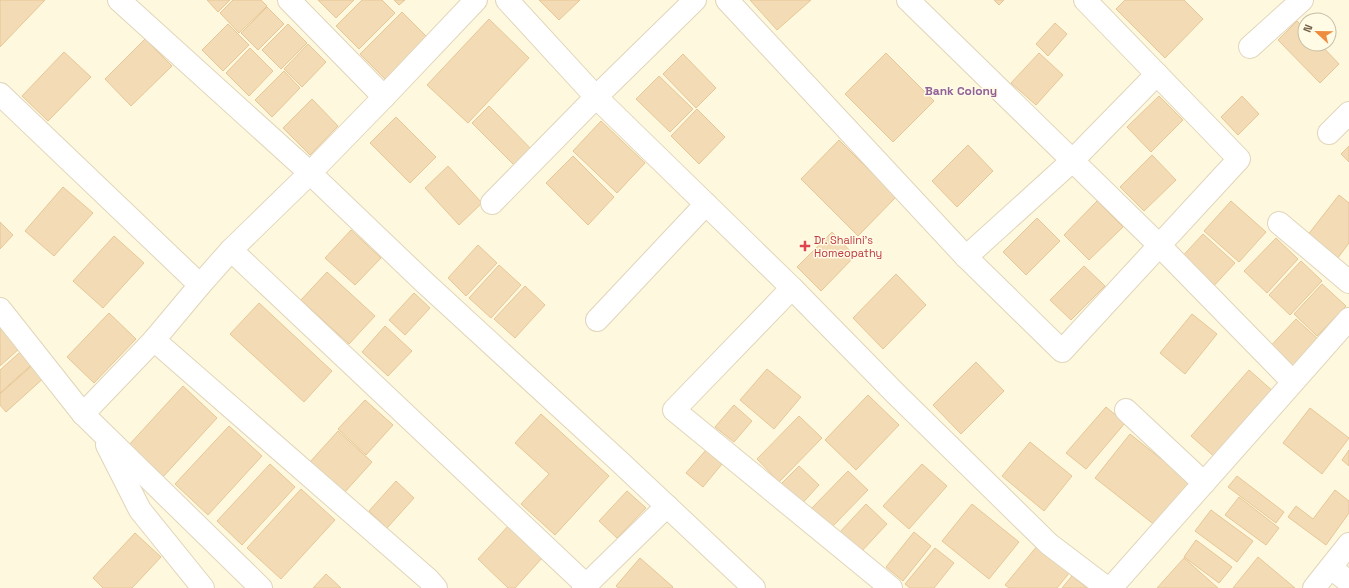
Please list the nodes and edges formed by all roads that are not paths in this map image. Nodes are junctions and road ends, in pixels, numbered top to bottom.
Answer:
1 (119, 0) edge
2 (289, 0) edge
3 (476, 0) edge
4 (507, 0) edge
5 (695, 0) edge
6 (727, 0) edge
7 (908, 0) edge
8 (1085, 0) edge
9 (1302, 0) edge
10 (1250, 47) dead end
11 (1158, 74) junction
12 (0, 94) edge
13 (384, 97) junction
14 (596, 97) junction
15 (1349, 113) edge
16 (1329, 133) dead end
17 (1072, 161) junction
18 (310, 173) junction
19 (492, 203) dead end
20 (706, 204) junction
21 (1279, 223) dead end
22 (1160, 246) junction
23 (231, 250) junction
24 (966, 257) junction
25 (1349, 282) edge
26 (200, 285) junction
27 (792, 288) junction
28 (0, 309) edge
29 (1349, 319) edge
30 (597, 320) dead end
31 (154, 340) junction
32 (1293, 382) junction
33 (1126, 410) dead end
34 (90, 421) junction
35 (1204, 483) junction
36 (666, 506) junction
37 (1349, 544) edge
38 (1331, 568) junction
39 (1349, 582) edge
40 (584, 586) edge
41 (203, 588) edge
42 (261, 588) edge
43 (436, 588) edge
44 (754, 588) edge
45 (891, 588) edge
46 (1108, 588) edge
47 (1111, 588) edge
48 (1314, 588) edge

1 - 18 street
2 - 13 street
3 - 13 street
4 - 14 street
5 - 14 street
6 - 24 street
7 - 17 street
8 - 11 street
9 - 10 street
11 - 17 street
11 - 22 street
12 - 26 street
13 - 18 street
14 - 19 street
14 - 20 street
15 - 16 street
17 - 22 street
17 - 24 street
18 - 23 street
18 - 36 street
20 - 27 street
20 - 30 street
21 - 25 street
22 - 24 street
22 - 32 street
23 - 26 street
23 - 40 street
26 - 31 street
27 - 45 street
27 - 46 street
28 - 34 street
29 - 32 street
31 - 34 street
31 - 43 street
32 - 35 street
33 - 35 street
34 - 41 street
34 - 42 street
35 - 47 street
36 - 40 street
36 - 44 street
37 - 38 street
38 - 39 street
38 - 48 street

